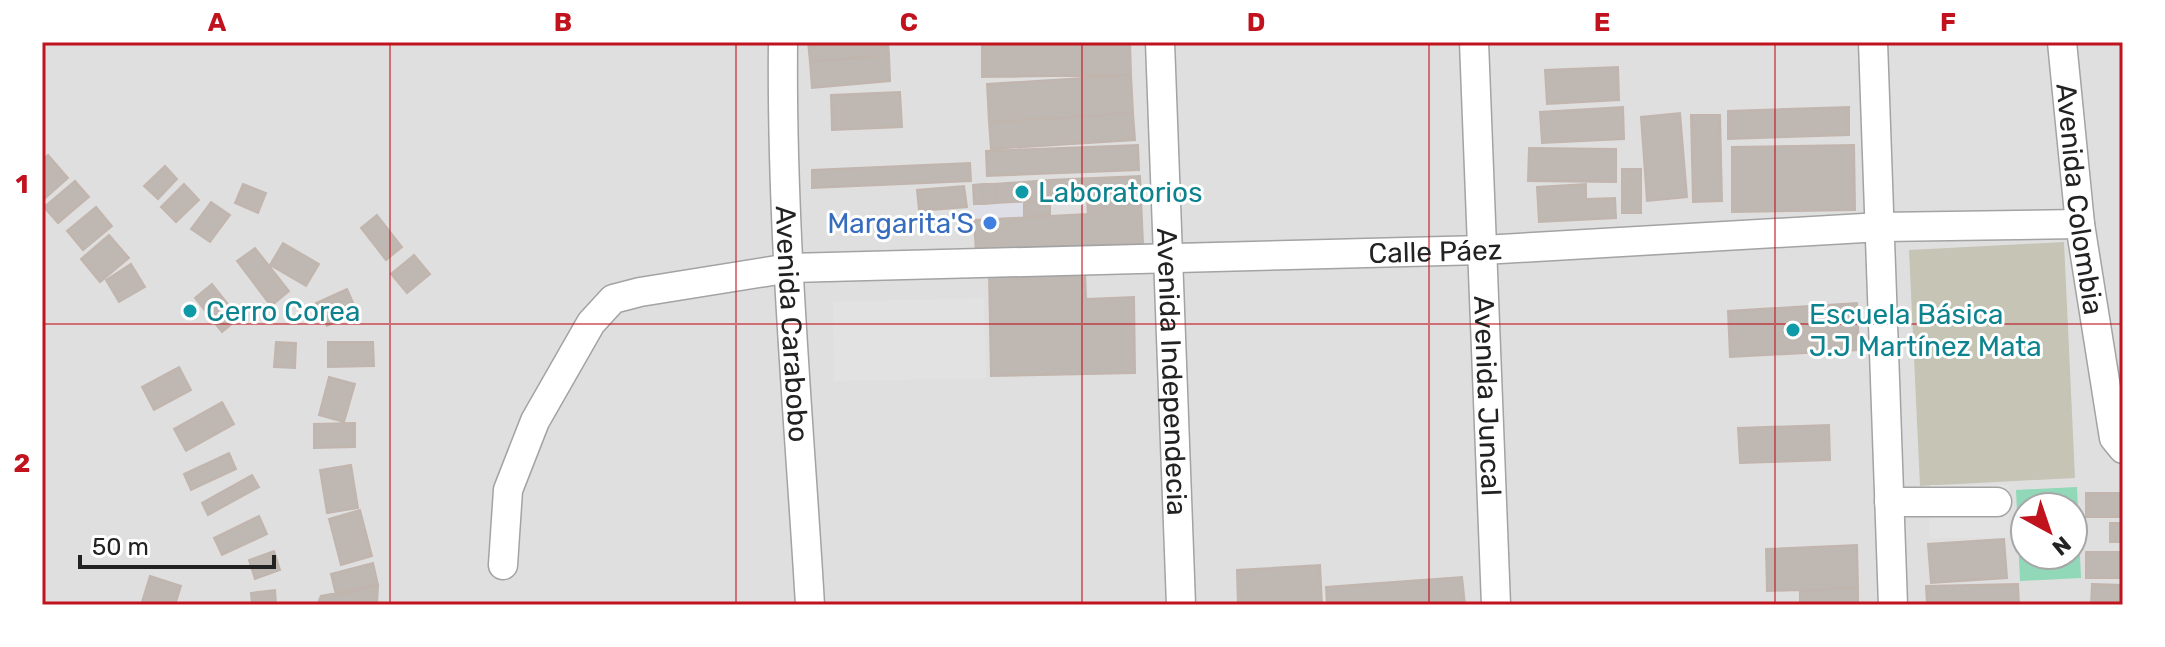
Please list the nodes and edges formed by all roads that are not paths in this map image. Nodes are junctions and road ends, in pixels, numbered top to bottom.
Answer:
1 (783, 42) edge
2 (1160, 42) edge
3 (1474, 42) edge
4 (1873, 42) edge
5 (2062, 42) edge
6 (2080, 224) junction
7 (1881, 227) junction
8 (1483, 250) junction
9 (1168, 257) junction
10 (790, 268) junction
11 (2123, 449) edge
12 (1889, 502) junction
13 (1997, 502) dead end
14 (503, 565) dead end
15 (810, 605) edge
16 (1181, 605) edge
17 (1496, 605) edge
18 (1893, 605) edge

1 - 10 street, Avenida Carabobo
2 - 9 street, Avenida Independecia
3 - 8 street, Avenida Juncal
4 - 7 street
5 - 6 street, Avenida Colombia
6 - 7 street, Calle Páez
6 - 11 street, Avenida Colombia
7 - 8 street, Calle Páez
7 - 12 street
8 - 9 street, Calle Páez
8 - 17 street, Avenida Juncal
9 - 10 street, Calle Páez
9 - 16 street, Avenida Independecia
10 - 14 street, Calle Páez
10 - 15 street, Avenida Carabobo
12 - 13 street
12 - 18 street

